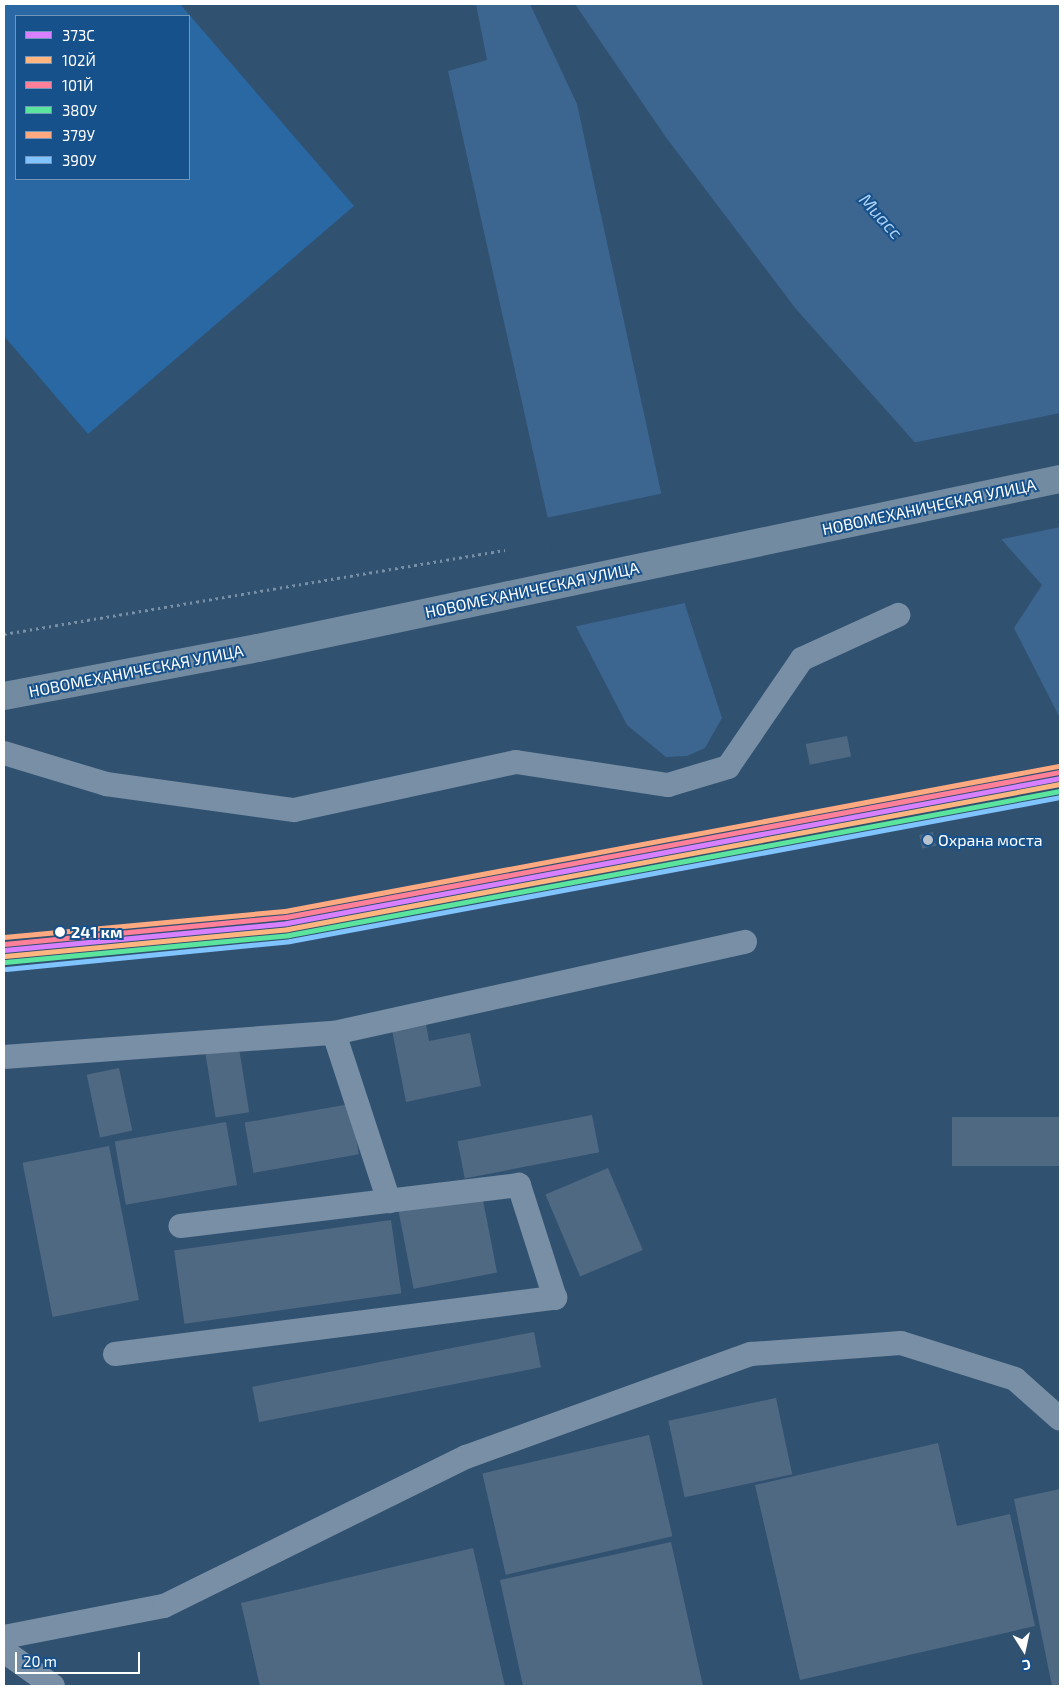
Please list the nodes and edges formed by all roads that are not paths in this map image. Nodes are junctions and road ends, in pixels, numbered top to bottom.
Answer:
1 (1060, 479) edge
2 (898, 616) dead end
3 (4, 696) edge
4 (4, 752) edge
5 (745, 942) dead end
6 (334, 1033) junction
7 (4, 1057) edge
8 (389, 1201) junction
9 (180, 1226) dead end
10 (115, 1354) dead end
11 (1060, 1419) edge
12 (4, 1637) edge
13 (4, 1651) edge
14 (53, 1686) edge

1 - 3 main road, НОВОМЕХАНИЧЕСКАЯ УЛИЦА
2 - 4 lane
5 - 6 lane
6 - 7 lane
6 - 8 lane
8 - 9 lane
8 - 10 lane
11 - 12 lane
13 - 14 lane

